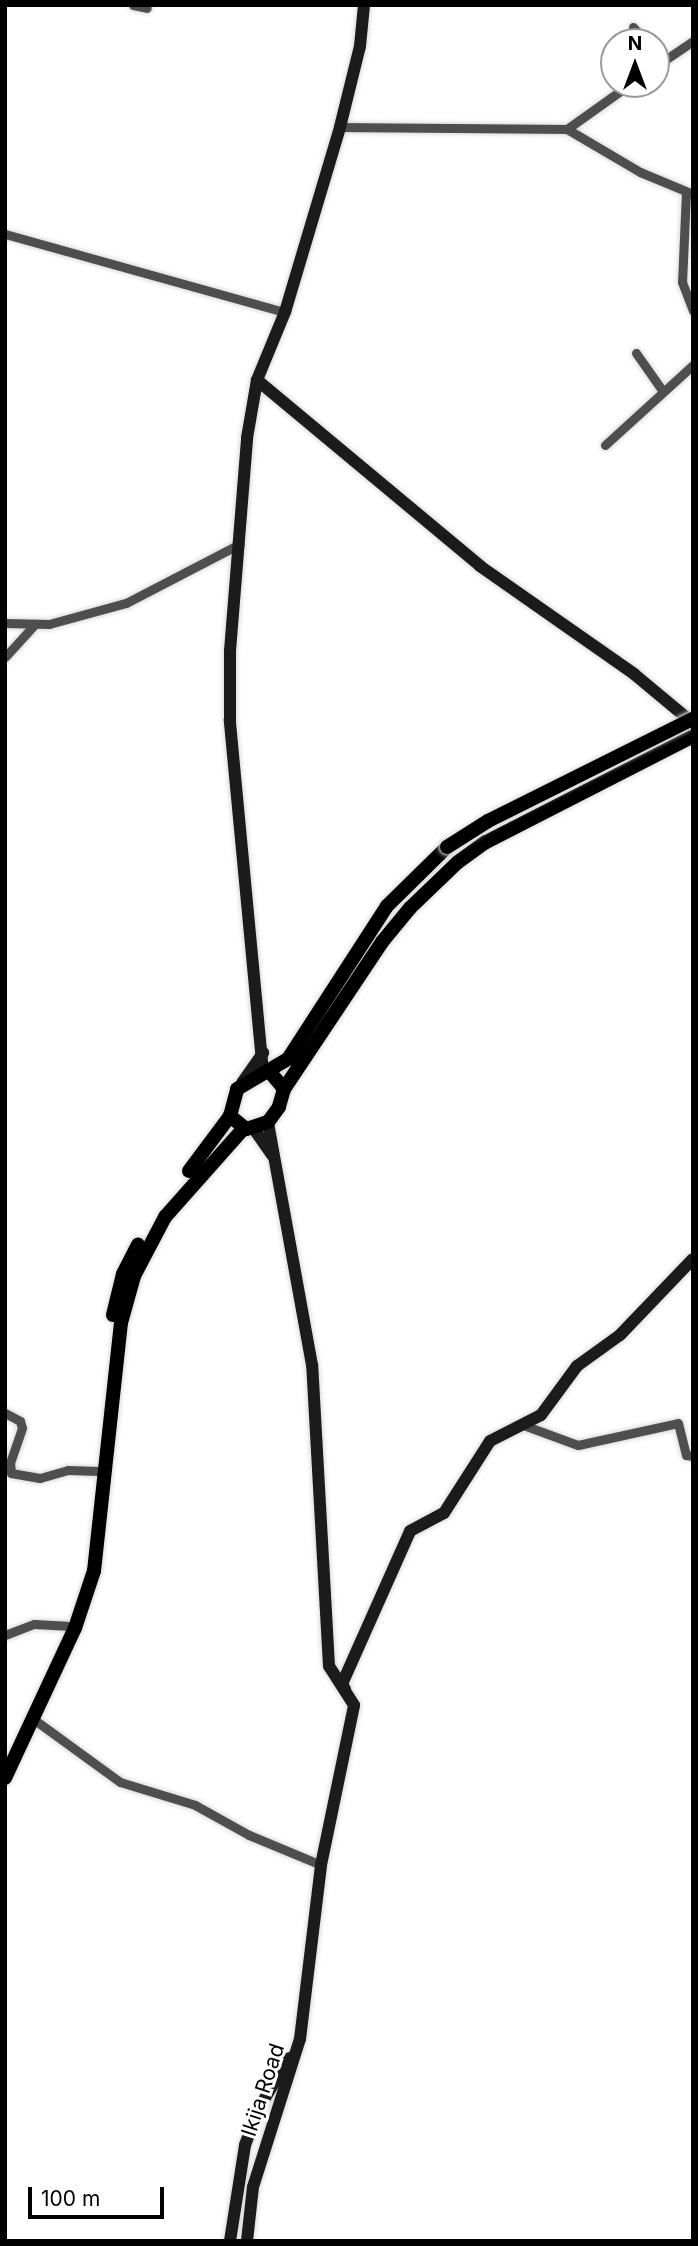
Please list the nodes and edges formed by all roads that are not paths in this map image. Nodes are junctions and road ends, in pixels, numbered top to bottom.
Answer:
1 (133, 5) edge
2 (363, 5) edge
3 (148, 8) dead end
4 (693, 41) edge
5 (670, 53) edge
6 (610, 98) edge
7 (340, 127) junction
8 (567, 129) junction
9 (689, 193) edge
10 (5, 234) edge
11 (693, 311) edge
12 (285, 312) junction
13 (636, 353) dead end
14 (693, 365) edge
15 (257, 380) junction
16 (662, 390) junction
17 (606, 445) dead end
18 (242, 543) junction
19 (5, 623) edge
20 (35, 625) junction
21 (5, 657) edge
22 (693, 721) edge
23 (693, 736) edge
24 (263, 1053) junction
25 (266, 1071) junction
26 (242, 1083) junction
27 (284, 1089) junction
28 (230, 1116) junction
29 (268, 1122) junction
30 (249, 1129) junction
31 (278, 1160) junction
32 (693, 1259) edge
33 (5, 1413) edge
34 (526, 1426) junction
35 (693, 1456) edge
36 (99, 1471) junction
37 (67, 1626) junction
38 (5, 1635) edge
39 (354, 1705) junction
40 (32, 1718) junction
41 (5, 1758) edge
42 (5, 1778) edge
43 (321, 1865) junction
44 (300, 2039) junction
45 (230, 2241) edge
46 (247, 2241) edge

1 - 3 street
2 - 7 street
4 - 5 street
6 - 8 street
7 - 8 street
7 - 12 street
8 - 9 street
9 - 11 street
10 - 12 street
12 - 15 street
13 - 16 street
14 - 16 street
15 - 18 street
15 - 22 street
16 - 17 street
18 - 20 street
18 - 24 street
19 - 20 street
20 - 21 street
22 - 25 main road, bridge
23 - 27 main road
24 - 25 street
24 - 26 street
25 - 26 main road
25 - 27 main road
26 - 28 main road
27 - 29 main road
28 - 30 main road
28 - 36 main road
29 - 30 main road
29 - 31 street
30 - 31 street
30 - 40 main road
31 - 39 street
32 - 34 street
33 - 36 street
34 - 35 street
34 - 39 street
36 - 37 main road
37 - 38 street
37 - 41 main road
39 - 43 street
40 - 42 main road
40 - 43 street
43 - 44 street
44 - 45 street, Ikija Road
44 - 46 street, Ikija Road

